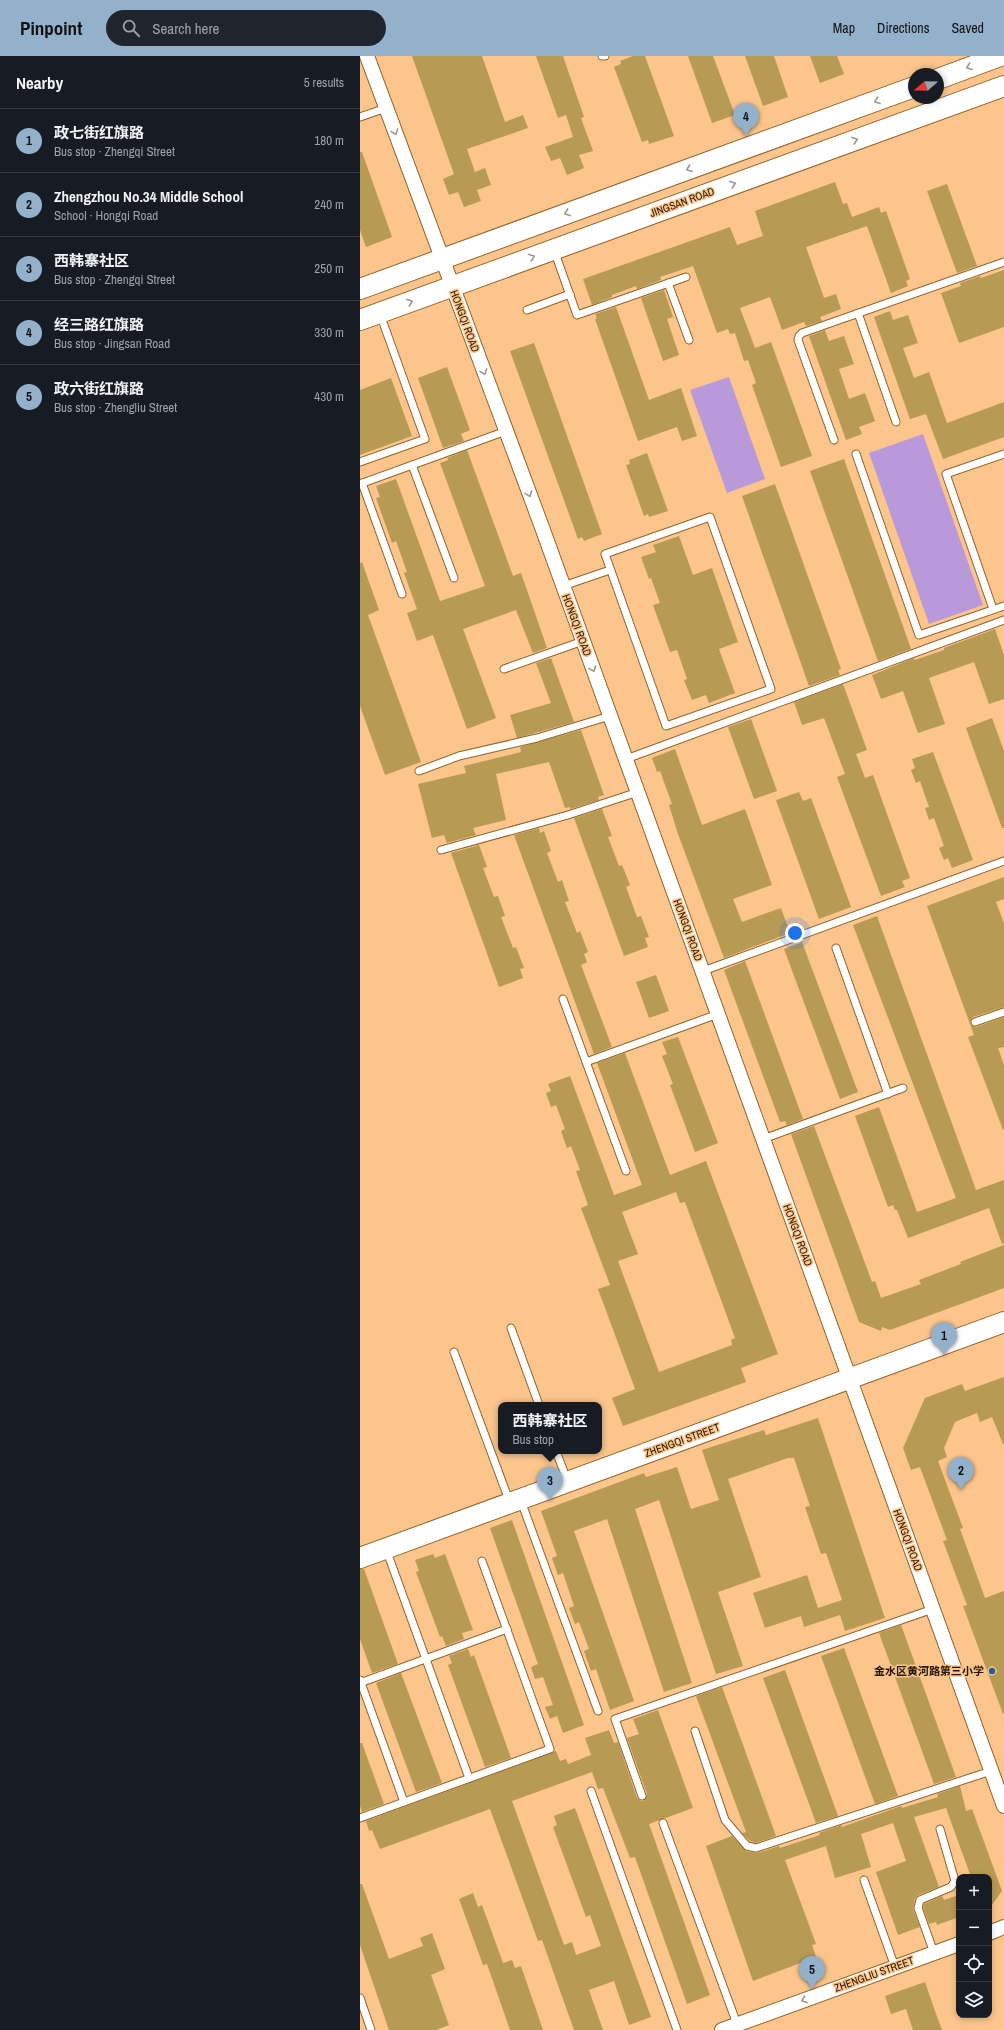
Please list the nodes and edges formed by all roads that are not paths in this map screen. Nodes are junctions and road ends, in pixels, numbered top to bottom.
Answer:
1 (367, 56) edge
2 (1000, 60) edge
3 (944, 77) edge
4 (1004, 86) edge
5 (908, 89) edge
6 (386, 108) junction
7 (360, 117) edge
8 (554, 249) junction
9 (442, 259) junction
10 (1004, 262) edge
11 (686, 277) dead end
12 (668, 283) junction
13 (452, 286) junction
14 (360, 289) edge
15 (570, 294) junction
16 (527, 310) dead end
17 (380, 313) junction
18 (858, 313) junction
19 (360, 320) edge
20 (688, 340) dead end
21 (896, 422) dead end
22 (506, 431) junction
23 (834, 440) dead end
24 (856, 454) dead end
25 (1004, 454) edge
26 (360, 462) edge
27 (412, 465) junction
28 (361, 483) edge
29 (610, 570) junction
30 (454, 578) dead end
31 (563, 586) junction
32 (402, 594) dead end
33 (1004, 606) edge
34 (993, 609) junction
35 (1004, 620) edge
36 (583, 641) junction
37 (504, 670) dead end
38 (610, 716) junction
39 (626, 759) junction
40 (419, 771) dead end
41 (638, 792) junction
42 (441, 850) dead end
43 (1004, 861) edge
44 (836, 948) dead end
45 (703, 971) junction
46 (563, 998) dead end
47 (1004, 1012) edge
48 (718, 1014) junction
49 (975, 1022) dead end
50 (586, 1062) junction
51 (903, 1088) dead end
52 (888, 1094) junction
53 (763, 1139) junction
54 (626, 1171) dead end
55 (1004, 1322) edge
56 (511, 1328) dead end
57 (454, 1352) dead end
58 (850, 1379) junction
59 (538, 1402) edge
60 (557, 1454) edge
61 (568, 1482) junction
62 (516, 1501) junction
63 (386, 1548) junction
64 (360, 1558) edge
65 (482, 1561) dead end
66 (933, 1609) junction
67 (507, 1629) junction
68 (426, 1659) junction
69 (360, 1682) edge
70 (598, 1711) dead end
71 (695, 1731) dead end
72 (991, 1771) junction
73 (470, 1778) junction
74 (591, 1791) dead end
75 (642, 1796) dead end
76 (404, 1802) junction
77 (1004, 1806) edge
78 (360, 1818) edge
79 (663, 1823) dead end
80 (940, 1829) dead end
81 (864, 1880) dead end
82 (1004, 1927) edge
83 (992, 1932) edge
84 (956, 1945) edge
85 (934, 1953) junction
86 (896, 1967) junction
87 (360, 1998) edge
88 (742, 2026) edge
89 (371, 2030) edge
90 (677, 2030) edge
91 (722, 2030) edge

1 - 6 street, HONGQI ROAD
2 -> 3 main road
8 -> 4 main road, JINGSAN ROAD
5 -> 9 main road
6 - 7 lane
6 -> 9 street, HONGQI ROAD
13 -> 8 main road, JINGSAN ROAD
8 - 15 lane
9 - 13 street, HONGQI ROAD
9 - 14 main road
10 - 18 lane
11 - 12 lane
12 - 15 lane
12 - 20 lane
17 -> 13 main road, JINGSAN ROAD
13 -> 22 street, HONGQI ROAD
15 - 16 lane
17 - 19 main road, JINGSAN ROAD
17 - 26 lane
18 - 21 lane
18 - 23 lane
22 - 27 lane
22 -> 31 street, HONGQI ROAD
24 - 34 lane
25 - 34 lane
27 - 28 lane
27 - 30 lane
28 - 32 lane
29 - 29 lane
29 - 31 lane
31 - 36 street, HONGQI ROAD
33 - 34 lane
35 - 39 lane
36 - 37 lane
36 -> 38 street, HONGQI ROAD
38 - 39 street, HONGQI ROAD
38 - 40 lane
39 - 41 street, HONGQI ROAD
41 - 42 lane
41 - 45 street, HONGQI ROAD
43 - 45 lane
44 - 52 lane
45 - 48 street, HONGQI ROAD
46 - 50 lane
47 - 49 lane
48 - 50 lane
48 - 53 street, HONGQI ROAD
50 - 54 lane
51 - 52 lane
52 - 53 lane
53 - 58 street, HONGQI ROAD
55 - 58 main road, ZHENGQI STREET
56 - 59 lane
57 - 62 lane
58 - 61 main road, ZHENGQI STREET
58 - 66 street, HONGQI ROAD
60 - 61 lane
61 - 62 main road, ZHENGQI STREET
62 - 63 main road, ZHENGQI STREET
62 - 70 lane
63 - 64 main road, ZHENGQI STREET
63 - 68 lane
65 - 67 lane
66 - 72 street, HONGQI ROAD
66 - 75 lane
67 - 68 lane
67 - 73 lane
68 - 69 lane
68 - 73 lane
69 - 76 lane
71 - 72 lane
72 - 77 street, HONGQI ROAD
73 - 76 lane
74 - 90 lane
76 - 78 lane
79 - 88 lane
80 - 85 lane
81 - 86 lane
82 - 83 street
84 - 85 street, ZHENGLIU STREET
85 - 86 street, ZHENGLIU STREET
86 -> 88 street, ZHENGLIU STREET
87 - 89 lane
88 - 91 street, ZHENGLIU STREET

